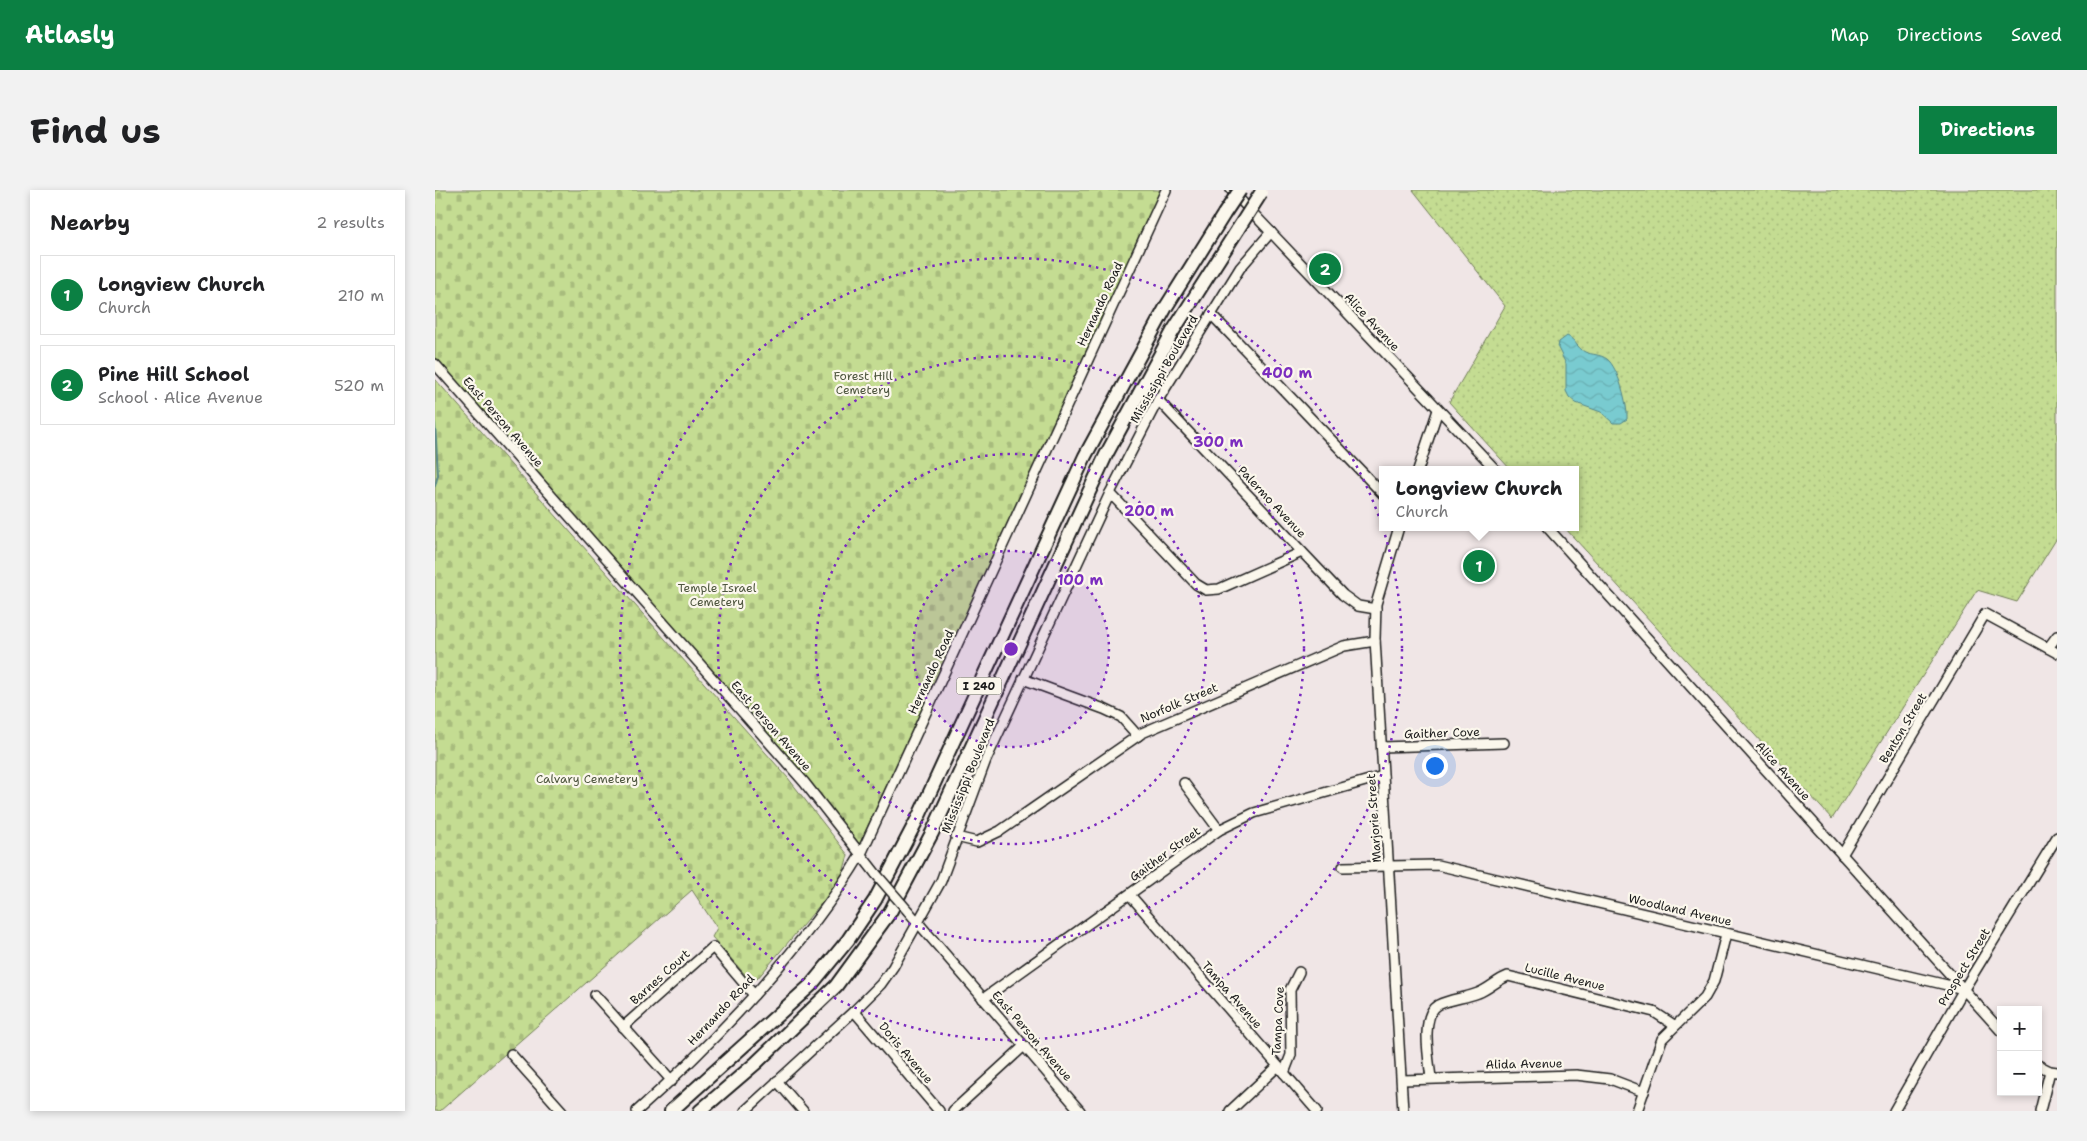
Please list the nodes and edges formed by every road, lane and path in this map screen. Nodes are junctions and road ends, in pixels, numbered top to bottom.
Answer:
1 (1166, 190) edge
2 (1231, 190) edge
3 (1240, 190) edge
4 (1262, 191) edge
5 (1271, 232) junction
6 (1211, 314) junction
7 (435, 364) edge
8 (1158, 400) junction
9 (1438, 410) junction
10 (1419, 466) edge
11 (1492, 466) edge
12 (1379, 490) edge
13 (1111, 493) junction
14 (1398, 531) edge
15 (1551, 531) edge
16 (1302, 552) junction
17 (1375, 609) junction
18 (2057, 636) edge
19 (1375, 641) junction
20 (2048, 648) junction
21 (2057, 653) edge
22 (1023, 679) junction
23 (1137, 736) junction
24 (1504, 743) dead end
25 (1382, 748) junction
26 (1383, 776) junction
27 (1184, 783) dead end
28 (1219, 830) junction
29 (956, 837) junction
30 (2057, 837) edge
31 (861, 854) junction
32 (1843, 855) junction
33 (1389, 866) junction
34 (1343, 867) dead end
35 (1130, 895) junction
36 (918, 924) junction
37 (1726, 934) junction
38 (1299, 972) dead end
39 (1964, 989) junction
40 (595, 995) dead end
41 (753, 995) junction
42 (983, 999) junction
43 (854, 1011) junction
44 (1674, 1025) junction
45 (623, 1026) junction
46 (1997, 1026) edge
47 (1024, 1046) junction
48 (511, 1054) dead end
49 (2042, 1067) edge
50 (1280, 1070) junction
51 (2054, 1072) edge
52 (1431, 1078) junction
53 (671, 1080) junction
54 (1402, 1080) junction
55 (777, 1081) junction
56 (1644, 1092) junction
57 (562, 1111) edge
58 (637, 1111) edge
59 (671, 1111) edge
60 (701, 1111) edge
61 (745, 1111) edge
62 (803, 1111) edge
63 (939, 1111) edge
64 (953, 1111) edge
65 (1080, 1111) edge
66 (1231, 1111) edge
67 (1317, 1111) edge
68 (1403, 1111) edge
69 (1637, 1111) edge
70 (1894, 1111) edge
71 (2040, 1111) edge

1 - 31 street, Hernando Road
2 - 5 street, Alice Avenue
3 - 59 highway, I 240, bridge
4 - 60 highway, I 240, bridge
5 - 6 street, Mississippi Boulevard
5 - 9 street, Alice Avenue
6 - 8 street, Mississippi Boulevard
6 - 12 street
7 - 31 street, East Person Avenue
8 - 13 street, Mississippi Boulevard
8 - 16 street, Palermo Avenue
9 - 10 street
9 - 11 street, Alice Avenue
13 - 16 street
13 - 22 street, Mississippi Boulevard
14 - 17 street, Marjorie Street
15 - 32 street, Alice Avenue
16 - 17 street, Palermo Avenue
17 - 19 street, Marjorie Street
18 - 20 street
19 - 23 street, Norfolk Street
19 - 25 street, Marjorie Street
20 - 21 street
20 - 32 street, Benton Street
22 - 23 street
22 - 29 street, Mississippi Boulevard
23 - 29 street, Norfolk Street
24 - 25 street, Gaither Cove
25 - 26 street, Marjorie Street
26 - 28 street, Gaither Street
26 - 33 street, Marjorie Street
27 - 28 street
28 - 35 street, Gaither Street
29 - 36 street, Mississippi Boulevard
30 - 39 street, Prospect Street
31 - 36 street, East Person Avenue, bridge
31 - 41 street, Hernando Road
32 - 39 street, Alice Avenue
33 - 34 street, Woodland Avenue
33 - 37 street, Woodland Avenue
33 - 54 street, Marjorie Street
35 - 42 street, Gaither Street
35 - 50 street, Tampa Avenue
36 - 42 street, East Person Avenue
36 - 43 street, Mississippi Boulevard
37 - 39 street, Woodland Avenue
37 - 44 street
38 - 50 street, Tampa Cove
39 - 46 street, Alice Avenue
39 - 70 street, Prospect Street
40 - 45 street
41 - 45 street, Barnes Court
41 - 53 street, Hernando Road
42 - 47 street, East Person Avenue
43 - 55 street, Mississippi Boulevard
43 - 63 street, Doris Avenue
44 - 52 street, Lucille Avenue
44 - 56 street
45 - 53 street
47 - 64 street
47 - 65 street, East Person Avenue
48 - 57 street
49 - 51 street
50 - 66 street
50 - 67 street, Tampa Avenue
51 - 71 street
52 - 54 street, Alida Avenue
52 - 56 street, Alida Avenue
53 - 58 street, Hernando Road
54 - 68 street, Marjorie Street
55 - 61 street, Mississippi Boulevard
55 - 62 street
56 - 69 street

